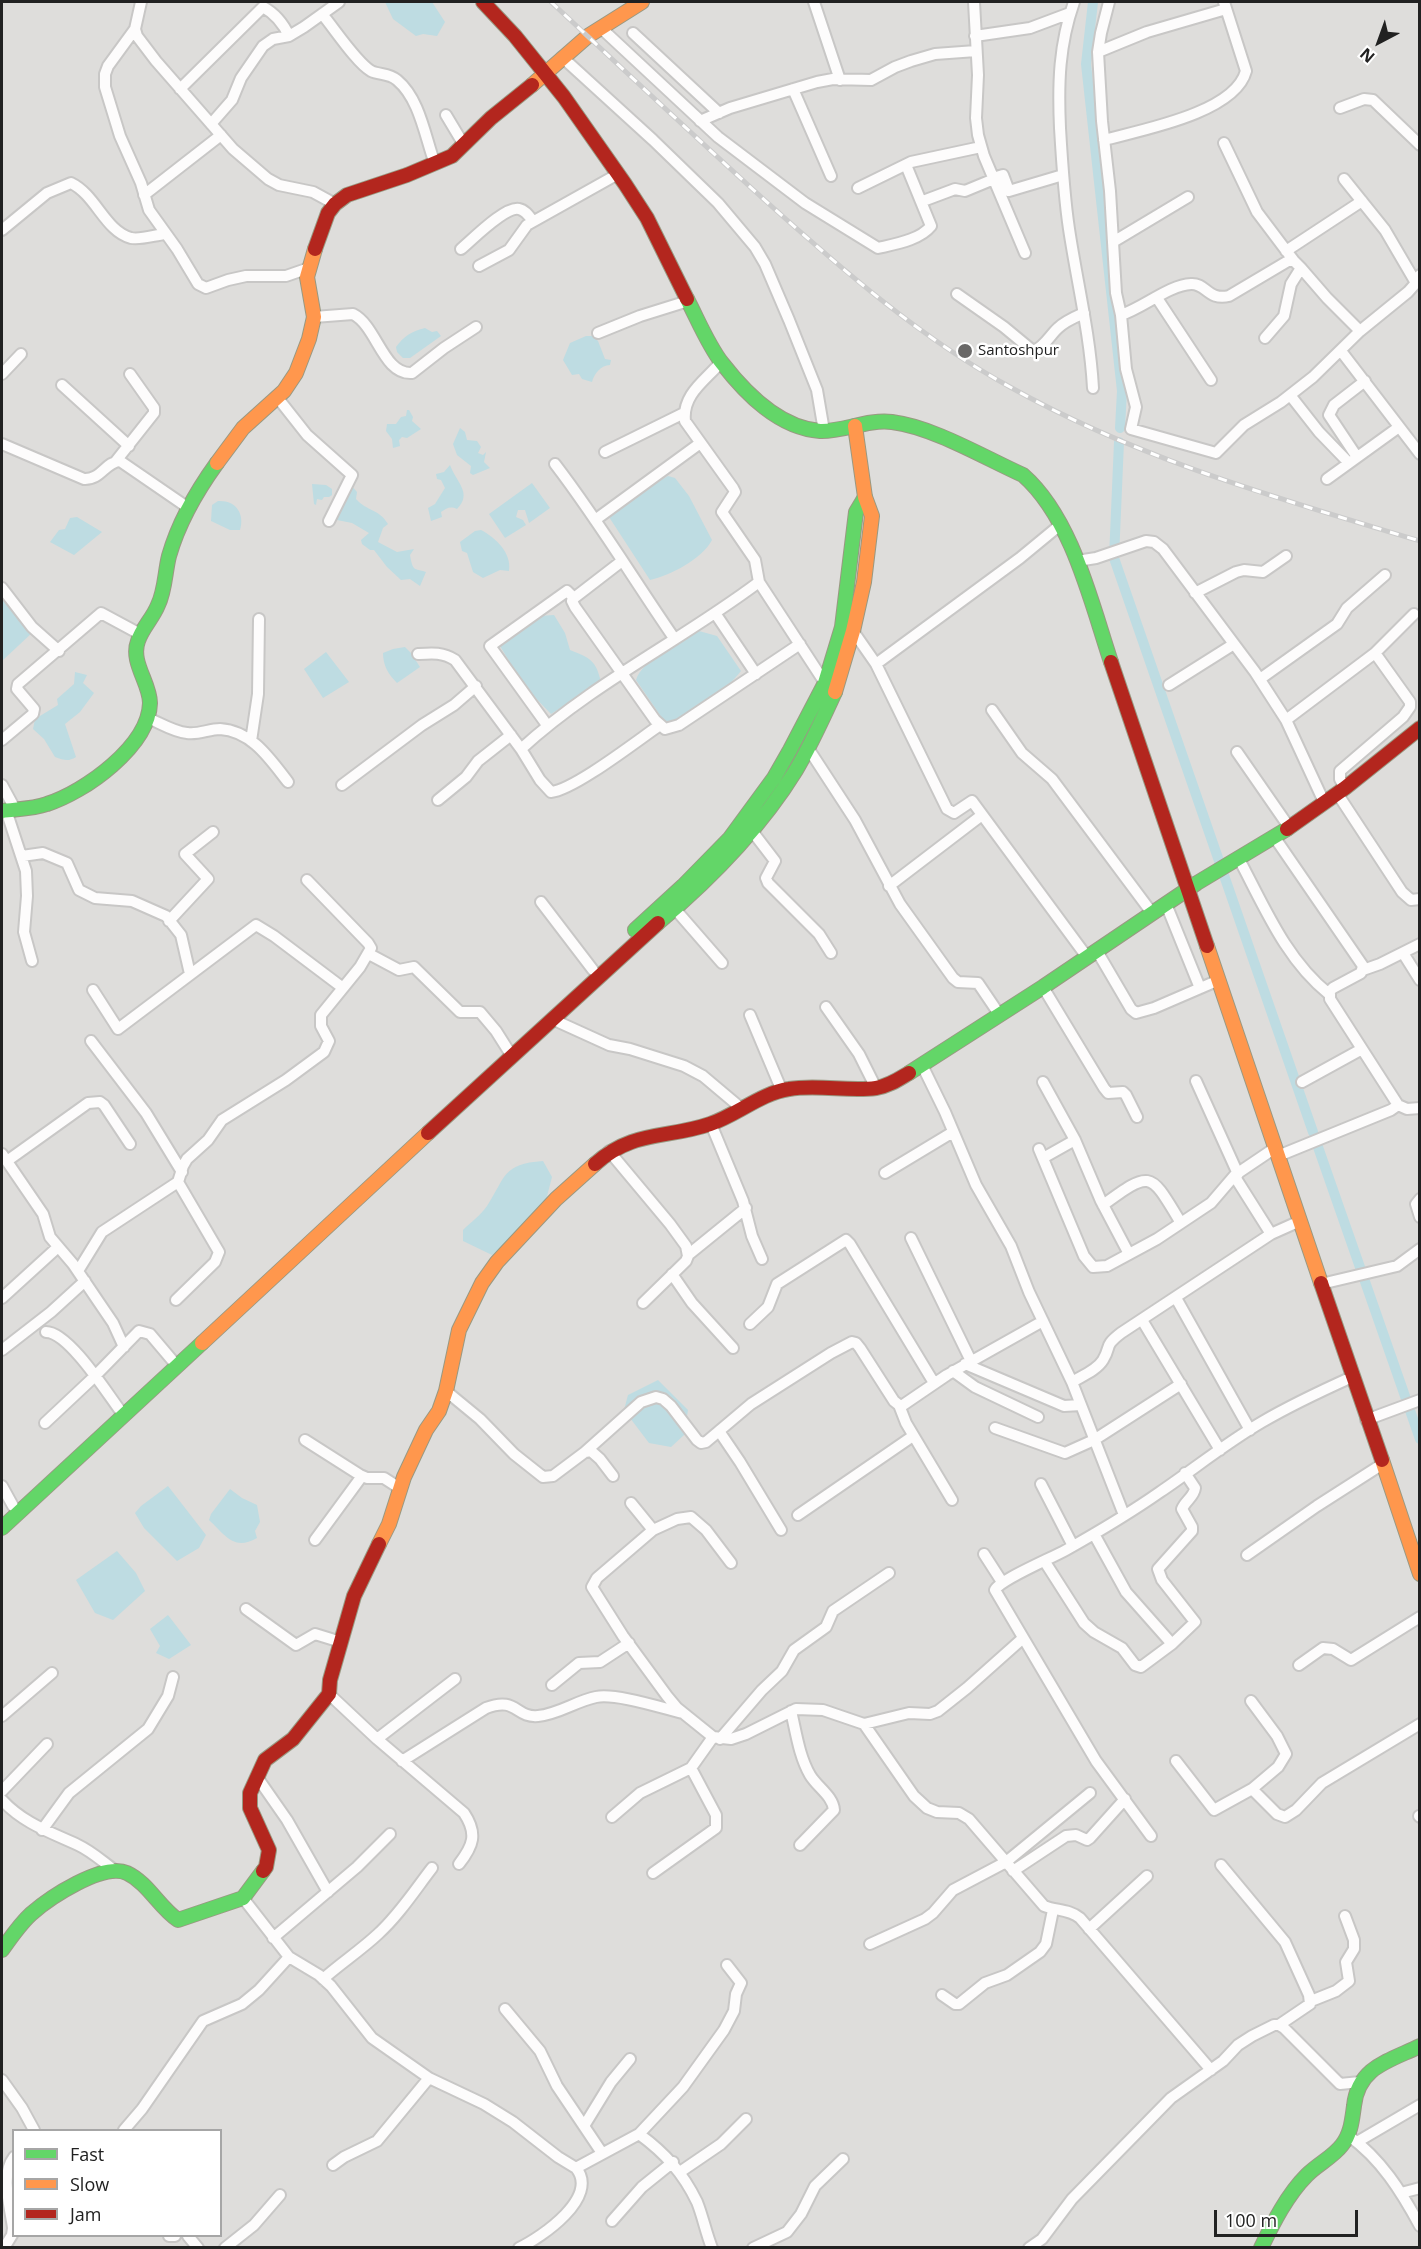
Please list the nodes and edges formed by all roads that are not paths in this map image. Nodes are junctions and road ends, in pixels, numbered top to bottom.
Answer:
1 (141, 2) edge
2 (339, 2) edge
3 (483, 2) edge
4 (642, 2) edge
5 (814, 2) edge
6 (974, 2) edge
7 (1074, 2) edge
8 (1109, 2) edge
9 (1225, 5) edge
10 (1070, 13) junction
11 (322, 14) junction
12 (601, 28) junction
13 (135, 29) junction
14 (633, 33) dead end
15 (289, 36) junction
16 (975, 36) junction
17 (976, 51) junction
18 (1098, 52) junction
19 (562, 57) junction
20 (544, 75) junction
21 (840, 80) junction
22 (180, 89) junction
23 (793, 89) junction
24 (1340, 108) dead end
25 (719, 113) junction
26 (446, 115) dead end
27 (700, 121) junction
28 (211, 124) junction
29 (221, 135) junction
30 (1104, 140) junction
31 (1224, 143) dead end
32 (465, 145) junction
33 (1419, 145) edge
34 (981, 147) junction
35 (435, 164) junction
36 (906, 165) junction
37 (618, 174) junction
38 (1063, 175) junction
39 (831, 176) dead end
40 (993, 179) junction
41 (1344, 179) dead end
42 (858, 188) dead end
43 (144, 195) junction
44 (1188, 197) dead end
45 (923, 201) junction
46 (1362, 201) junction
47 (335, 204) junction
48 (533, 221) junction
49 (2, 230) edge
50 (165, 234) junction
51 (1113, 242) junction
52 (460, 249) dead end
53 (1286, 252) junction
54 (1025, 253) dead end
55 (1297, 265) junction
56 (480, 266) dead end
57 (309, 268) junction
58 (1418, 279) edge
59 (957, 294) dead end
60 (1157, 298) junction
61 (688, 301) junction
62 (1084, 313) junction
63 (1121, 315) junction
64 (314, 317) junction
65 (476, 327) dead end
66 (1360, 331) junction
67 (598, 333) dead end
68 (1265, 338) dead end
69 (1341, 351) junction
70 (21, 354) dead end
71 (721, 362) junction
72 (2, 374) edge
73 (130, 374) dead end
74 (1210, 380) dead end
75 (1365, 381) junction
76 (62, 385) dead end
77 (1093, 388) dead end
78 (1290, 395) junction
79 (277, 397) junction
80 (684, 412) junction
81 (855, 426) junction
82 (1400, 427) junction
83 (824, 431) junction
84 (2, 444) edge
85 (699, 444) junction
86 (129, 446) junction
87 (1418, 450) edge
88 (605, 452) dead end
89 (1353, 460) junction
90 (116, 461) junction
91 (555, 464) dead end
92 (1327, 479) dead end
93 (187, 507) junction
94 (595, 520) junction
95 (329, 521) dead end
96 (1060, 525) junction
97 (1286, 556) dead end
98 (622, 561) junction
99 (1077, 561) junction
100 (1385, 575) dead end
101 (759, 582) junction
102 (2, 588) edge
103 (1195, 593) junction
104 (574, 598) junction
105 (715, 613) junction
106 (1414, 614) dead end
107 (259, 620) dead end
108 (847, 629) junction
109 (141, 634) junction
110 (674, 638) junction
111 (800, 644) junction
112 (1234, 644) junction
113 (59, 651) junction
114 (1375, 653) junction
115 (418, 654) dead end
116 (876, 664) junction
117 (623, 674) junction
118 (756, 674) junction
119 (1260, 679) junction
120 (825, 683) junction
121 (1169, 685) dead end
122 (476, 686) junction
123 (992, 710) dead end
124 (148, 718) junction
125 (1286, 720) junction
126 (547, 725) junction
127 (660, 725) junction
128 (1419, 728) edge
129 (511, 735) junction
130 (2, 740) edge
131 (251, 741) junction
132 (808, 748) junction
133 (521, 749) junction
134 (1237, 752) dead end
135 (288, 782) dead end
136 (2, 785) edge
137 (342, 785) dead end
138 (1341, 790) junction
139 (438, 800) dead end
140 (1324, 802) junction
141 (8, 810) edge
142 (982, 815) junction
143 (1289, 827) junction
144 (752, 831) junction
145 (213, 832) dead end
146 (1275, 838) junction
147 (22, 856) junction
148 (1239, 859) junction
149 (307, 880) dead end
150 (889, 886) junction
151 (1193, 886) junction
152 (1419, 898) edge
153 (541, 902) dead end
154 (1166, 904) junction
155 (675, 909) junction
156 (1152, 914) junction
157 (169, 921) junction
158 (1419, 944) edge
159 (831, 953) dead end
160 (1403, 953) junction
161 (369, 954) junction
162 (1092, 954) junction
163 (32, 961) dead end
164 (722, 963) dead end
165 (593, 970) junction
166 (1363, 970) junction
167 (190, 974) junction
168 (1219, 980) junction
169 (1419, 980) edge
170 (1043, 987) junction
171 (343, 988) junction
172 (1200, 988) junction
173 (93, 990) dead end
174 (1329, 994) junction
175 (826, 1007) dead end
176 (999, 1014) junction
177 (750, 1015) dead end
178 (550, 1017) junction
179 (91, 1041) dead end
180 (1362, 1049) junction
181 (508, 1050) junction
182 (922, 1065) junction
183 (1196, 1081) dead end
184 (1043, 1082) dead end
185 (1302, 1082) dead end
186 (876, 1088) junction
187 (782, 1091) junction
188 (1398, 1105) junction
189 (741, 1108) junction
190 (1419, 1108) edge
191 (1137, 1117) dead end
192 (711, 1124) junction
193 (952, 1132) junction
194 (1075, 1140) junction
195 (130, 1144) dead end
196 (609, 1151) junction
197 (1277, 1152) junction
198 (4, 1157) edge
199 (885, 1173) dead end
200 (1236, 1175) junction
201 (180, 1177) junction
202 (1419, 1199) edge
203 (1103, 1205) junction
204 (746, 1208) junction
205 (1419, 1217) edge
206 (1300, 1221) junction
207 (1181, 1223) junction
208 (1271, 1234) junction
209 (911, 1238) dead end
210 (58, 1247) junction
211 (1419, 1249) edge
212 (1129, 1254) junction
213 (688, 1255) junction
214 (762, 1259) dead end
215 (672, 1274) junction
216 (81, 1276) junction
217 (1326, 1283) junction
218 (2, 1298) edge
219 (1176, 1298) junction
220 (176, 1300) dead end
221 (643, 1303) dead end
222 (1142, 1320) junction
223 (1043, 1321) junction
224 (750, 1324) dead end
225 (46, 1332) dead end
226 (124, 1347) junction
227 (733, 1348) dead end
228 (2, 1350) edge
229 (968, 1363) junction
230 (167, 1369) junction
231 (953, 1371) junction
232 (94, 1377) junction
233 (1352, 1377) junction
234 (1072, 1382) junction
235 (934, 1383) junction
236 (1181, 1384) junction
237 (446, 1391) junction
238 (1417, 1402) edge
239 (1081, 1405) junction
240 (899, 1406) junction
241 (119, 1408) junction
242 (1038, 1417) dead end
243 (1372, 1418) junction
244 (45, 1423) dead end
245 (995, 1428) dead end
246 (1250, 1430) junction
247 (718, 1431) junction
248 (914, 1436) junction
249 (305, 1440) dead end
250 (1094, 1440) junction
251 (1220, 1450) junction
252 (585, 1452) junction
253 (1381, 1465) junction
254 (1185, 1473) junction
255 (362, 1476) junction
256 (613, 1476) dead end
257 (1041, 1484) dead end
258 (2, 1486) edge
259 (401, 1489) junction
260 (952, 1500) dead end
261 (630, 1503) dead end
262 (13, 1506) junction
263 (798, 1515) dead end
264 (1124, 1515) junction
265 (2, 1517) edge
266 (2, 1528) edge
267 (653, 1530) junction
268 (781, 1530) dead end
269 (1094, 1534) junction
270 (315, 1540) dead end
271 (1073, 1546) junction
272 (984, 1554) dead end
273 (1247, 1555) dead end
274 (1045, 1562) junction
275 (731, 1563) dead end
276 (889, 1573) dead end
277 (1419, 1574) edge
278 (1002, 1582) junction
279 (246, 1609) dead end
280 (1419, 1617) edge
281 (1022, 1638) junction
282 (341, 1642) junction
283 (628, 1643) junction
284 (1172, 1644) junction
285 (1299, 1665) dead end
286 (52, 1673) dead end
287 (173, 1677) dead end
288 (455, 1679) dead end
289 (552, 1685) dead end
290 (329, 1694) junction
291 (1251, 1701) dead end
292 (791, 1711) junction
293 (683, 1713) junction
294 (2, 1716) edge
295 (864, 1724) junction
296 (1419, 1724) edge
297 (716, 1738) junction
298 (377, 1739) junction
299 (47, 1744) dead end
300 (402, 1761) junction
301 (1176, 1761) dead end
302 (691, 1768) junction
303 (257, 1777) junction
304 (1252, 1789) junction
305 (2, 1791) edge
306 (1090, 1793) dead end
307 (1125, 1799) junction
308 (2, 1800) edge
309 (612, 1817) dead end
310 (42, 1830) junction
311 (390, 1834) dead end
312 (1151, 1836) dead end
313 (800, 1845) dead end
314 (459, 1864) dead end
315 (1221, 1865) dead end
316 (1010, 1866) junction
317 (432, 1868) dead end
318 (113, 1869) junction
319 (653, 1873) dead end
320 (1147, 1876) dead end
321 (328, 1892) junction
322 (243, 1898) junction
323 (1053, 1910) junction
324 (1345, 1916) dead end
325 (1089, 1929) junction
326 (273, 1938) junction
327 (870, 1944) dead end
328 (2, 1950) edge
329 (289, 1957) junction
330 (727, 1965) dead end
331 (323, 1979) junction
332 (942, 1995) dead end
333 (1311, 2001) junction
334 (505, 2009) dead end
335 (1279, 2025) junction
336 (1419, 2046) edge
337 (630, 2059) dead end
338 (1211, 2070) junction
339 (429, 2078) junction
340 (2, 2080) edge
341 (1360, 2082) junction
342 (1419, 2104) edge
343 (746, 2119) dead end
344 (584, 2126) junction
345 (33, 2129) edge
346 (125, 2129) edge
347 (639, 2134) junction
348 (1353, 2139) junction
349 (602, 2153) junction
350 (12, 2159) edge
351 (843, 2159) dead end
352 (673, 2162) junction
353 (333, 2165) dead end
354 (576, 2168) junction
355 (680, 2172) junction
356 (1419, 2188) edge
357 (1401, 2193) junction
358 (280, 2195) dead end
359 (612, 2221) dead end
360 (12, 2223) edge
361 (1419, 2226) edge
362 (532, 2244) edge
363 (225, 2247) edge
364 (519, 2247) edge
365 (712, 2247) edge
366 (753, 2247) edge
367 (1029, 2247) edge
368 (1261, 2247) edge

1 - 13 street
2 - 11 street
3 - 20 street
4 - 12 street
5 - 21 street
6 - 16 street
7 - 10 street
8 - 18 street
9 - 18 street
9 - 30 street
10 - 16 street
10 - 38 street
11 - 15 street
11 - 35 street
12 - 19 street
12 - 27 street
13 - 22 street
13 - 43 street
14 - 25 street
15 - 22 street
15 - 28 street
16 - 17 street
17 - 21 street
17 - 34 street
18 - 30 street
19 - 20 street
19 - 83 street
20 - 32 street
20 - 37 street
21 - 23 street
22 - 28 street
23 - 25 street
23 - 39 street
24 - 33 street
25 - 27 street
26 - 32 street
27 - 45 street
28 - 29 street
29 - 43 street
29 - 47 street
30 - 51 street
31 - 53 street
32 - 35 street
34 - 36 street
34 - 40 street
35 - 47 street
36 - 42 street
36 - 45 street
37 - 48 street
37 - 61 street
38 - 40 street
38 - 62 street
40 - 45 street
40 - 54 street
41 - 46 street
43 - 50 street
44 - 51 street
46 - 53 street
46 - 58 street
47 - 57 street
48 - 52 street
48 - 56 street
49 - 50 street
50 - 57 street
51 - 63 street
53 - 55 street
55 - 60 street
55 - 66 street
55 - 68 street
57 - 64 street
58 - 66 street
59 - 62 street
60 - 63 street
60 - 74 street
61 - 67 street
61 - 71 street
62 - 77 street
63 - 78 street
64 - 65 street
64 - 79 street
66 - 69 street
69 - 75 street
69 - 78 street
70 - 72 street
71 - 80 street
71 - 83 street
73 - 86 street
75 - 82 street
75 - 89 street
76 - 86 street
78 - 89 street
79 - 93 street
79 - 95 street
80 - 85 street
80 - 88 street
81 - 83 street
81 - 96 street
81 - 108 street
82 - 87 street
82 - 89 street
84 - 90 street
85 - 94 street
85 - 101 street
86 - 90 street
89 - 92 street
90 - 93 street
91 - 94 street
93 - 109 street
94 - 98 street
96 - 99 street
96 - 116 street
97 - 103 street
98 - 104 street
98 - 110 street
99 - 103 street
99 - 151 street
100 - 119 street
101 - 105 street
101 - 111 street
102 - 113 street
103 - 112 street
104 - 117 street
104 - 126 street
105 - 110 street
105 - 118 street
106 - 114 street
107 - 131 street
108 - 116 street
108 - 120 street
108 - 132 street
109 - 113 street
109 - 124 street
110 - 117 street
111 - 118 street
111 - 120 street
112 - 119 street
112 - 121 street
113 - 130 street
114 - 125 street
114 - 138 street
115 - 122 street
116 - 142 street
117 - 126 street
117 - 127 street
118 - 127 street
119 - 125 street
120 - 165 street
122 - 129 street
122 - 137 street
123 - 156 street
124 - 131 street
124 - 141 street
125 - 140 street
126 - 133 street
127 - 133 street
128 - 138 street
129 - 133 street
129 - 139 street
131 - 135 street
132 - 144 street
132 - 150 street
134 - 143 street
136 - 141 street
138 - 140 street
138 - 152 street
140 - 143 street
141 - 147 street
142 - 150 street
142 - 162 street
143 - 146 street
144 - 155 street
144 - 159 street
145 - 157 street
146 - 148 street
146 - 166 street
147 - 157 street
147 - 163 street
148 - 151 street
148 - 174 street
149 - 161 street
150 - 176 street
151 - 154 street
151 - 168 street
153 - 165 street
154 - 156 street
154 - 172 street
155 - 164 street
155 - 178 street
156 - 162 street
157 - 167 street
158 - 160 street
160 - 166 street
160 - 169 street
161 - 171 street
161 - 181 street
162 - 170 street
162 - 172 street
165 - 178 street
166 - 174 street
167 - 171 street
167 - 173 street
168 - 172 street
168 - 197 street
170 - 176 street
170 - 191 street
171 - 201 street
174 - 180 street
175 - 186 street
176 - 182 street
177 - 187 street
178 - 181 street
178 - 189 street
178 - 230 street
179 - 201 street
180 - 185 street
180 - 188 street
181 - 230 street
182 - 186 street
182 - 193 street
183 - 200 street
184 - 194 street
186 - 187 street
187 - 189 street
188 - 190 street
188 - 197 street
189 - 192 street
192 - 196 street
192 - 204 street
193 - 199 street
193 - 223 street
194 - 203 street
194 - 212 street
195 - 198 street
196 - 213 street
196 - 237 street
197 - 200 street
197 - 206 street
198 - 210 street
200 - 207 street
200 - 208 street
201 - 216 street
201 - 220 street
202 - 205 street
203 - 207 street
203 - 212 street
204 - 213 street
204 - 214 street
206 - 208 street
206 - 217 street
207 - 212 street
208 - 219 street
209 - 229 street
210 - 216 street
210 - 218 street
211 - 217 street
213 - 215 street
215 - 221 street
215 - 227 street
216 - 226 street
216 - 228 street
217 - 233 street
219 - 222 street
219 - 246 street
222 - 234 street
222 - 236 street
223 - 229 street
223 - 234 street
224 - 235 street
225 - 232 street
226 - 230 street
226 - 232 street
229 - 231 street
229 - 239 street
230 - 241 street
230 - 266 street
231 - 235 street
231 - 242 street
232 - 241 street
232 - 244 street
233 - 243 street
233 - 246 street
234 - 239 street
235 - 240 street
236 - 250 street
236 - 251 street
237 - 252 street
237 - 259 street
238 - 243 street
239 - 250 street
240 - 247 street
240 - 248 street
241 - 262 street
243 - 253 street
245 - 250 street
246 - 251 street
247 - 252 street
247 - 268 street
248 - 260 street
248 - 263 street
249 - 255 street
250 - 264 street
251 - 254 street
252 - 256 street
253 - 273 street
253 - 277 street
254 - 264 street
254 - 284 street
255 - 259 street
255 - 270 street
257 - 271 street
258 - 262 street
259 - 282 street
261 - 267 street
262 - 265 street
264 - 269 street
267 - 275 street
267 - 283 street
269 - 271 street
269 - 284 street
271 - 274 street
272 - 278 street
274 - 278 street
274 - 284 street
276 - 297 street
278 - 281 street
279 - 282 street
280 - 285 street
281 - 295 street
281 - 307 street
282 - 290 street
283 - 289 street
283 - 293 street
286 - 294 street
287 - 310 street
288 - 298 street
290 - 298 street
290 - 303 street
291 - 304 street
292 - 295 street
292 - 297 street
292 - 313 street
293 - 297 street
293 - 300 street
295 - 316 street
296 - 304 street
297 - 302 street
298 - 300 street
299 - 305 street
300 - 314 street
301 - 304 street
302 - 309 street
302 - 319 street
303 - 321 street
303 - 322 street
306 - 316 street
307 - 312 street
307 - 316 street
308 - 310 street
310 - 318 street
311 - 321 street
315 - 333 street
316 - 323 street
316 - 327 street
317 - 331 street
318 - 322 street
318 - 328 street
320 - 325 street
321 - 326 street
322 - 326 street
323 - 325 street
323 - 332 street
324 - 333 street
325 - 338 street
326 - 329 street
329 - 331 street
329 - 346 street
330 - 347 street
331 - 339 street
333 - 335 street
334 - 344 street
335 - 338 street
335 - 341 street
336 - 341 street
337 - 344 street
338 - 367 street
339 - 353 street
339 - 354 street
340 - 345 street
341 - 348 street
342 - 348 street
343 - 355 street
344 - 349 street
347 - 349 street
347 - 352 street
348 - 357 street
348 - 368 street
349 - 354 street
350 - 360 street
351 - 366 street
352 - 355 street
352 - 359 street
354 - 362 street
355 - 365 street
356 - 357 street
357 - 361 street
358 - 363 street
362 - 364 street

